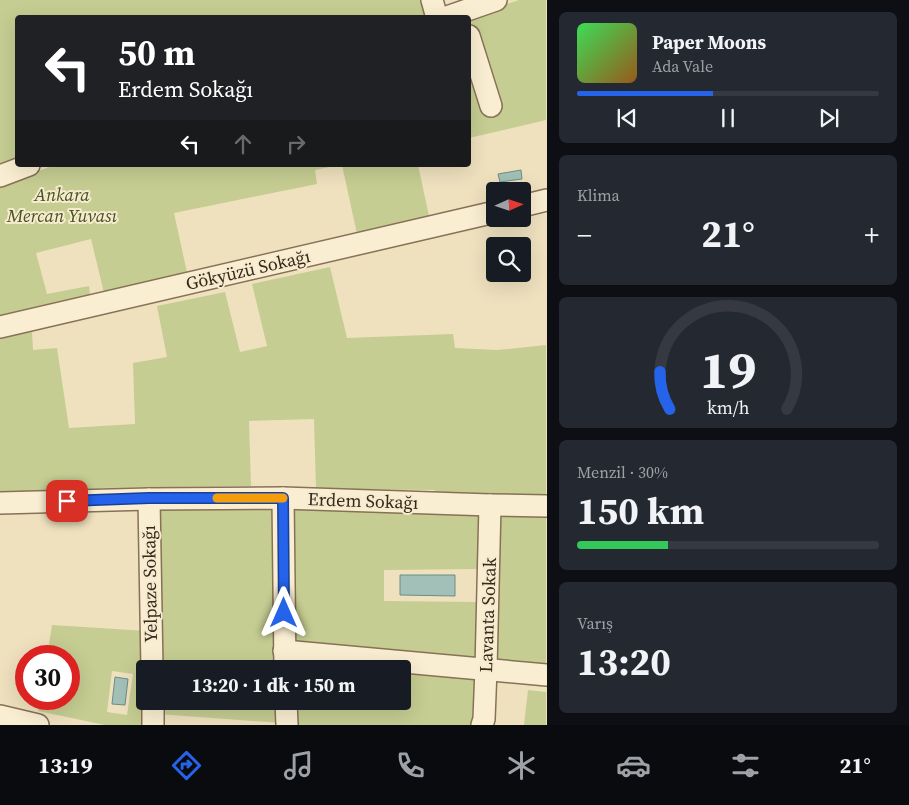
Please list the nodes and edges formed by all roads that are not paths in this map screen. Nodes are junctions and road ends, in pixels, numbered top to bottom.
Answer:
1 (432, 0) edge
2 (496, 0) edge
3 (436, 15) edge
4 (458, 15) edge
5 (471, 42) edge
6 (491, 106) dead end
7 (24, 167) edge
8 (0, 176) edge
9 (546, 200) edge
10 (531, 204) edge
11 (486, 214) edge
12 (0, 327) edge
13 (149, 498) junction
14 (283, 498) junction
15 (0, 503) edge
16 (490, 505) junction
17 (546, 506) edge
18 (152, 660) edge
19 (284, 660) edge
20 (411, 666) edge
21 (486, 669) junction
22 (546, 676) edge
23 (153, 710) edge
24 (286, 710) edge
25 (0, 716) edge
26 (38, 725) edge
27 (153, 725) edge
28 (287, 725) edge
29 (482, 725) edge

1 - 3 street
2 - 4 street
5 - 6 street
7 - 8 street
9 - 10 street
11 - 12 street, Gökyüzü Sokağı
13 - 14 street, Erdem Sokağı
13 - 15 street, Erdem Sokağı
13 - 18 street, Yelpaze Sokağı
14 - 16 street, Erdem Sokağı
14 - 19 street
16 - 17 street, Erdem Sokağı
16 - 21 street, Lavanta Sokak
20 - 21 street
21 - 22 street
21 - 29 street, Lavanta Sokak
23 - 27 street
24 - 28 street
25 - 26 street

